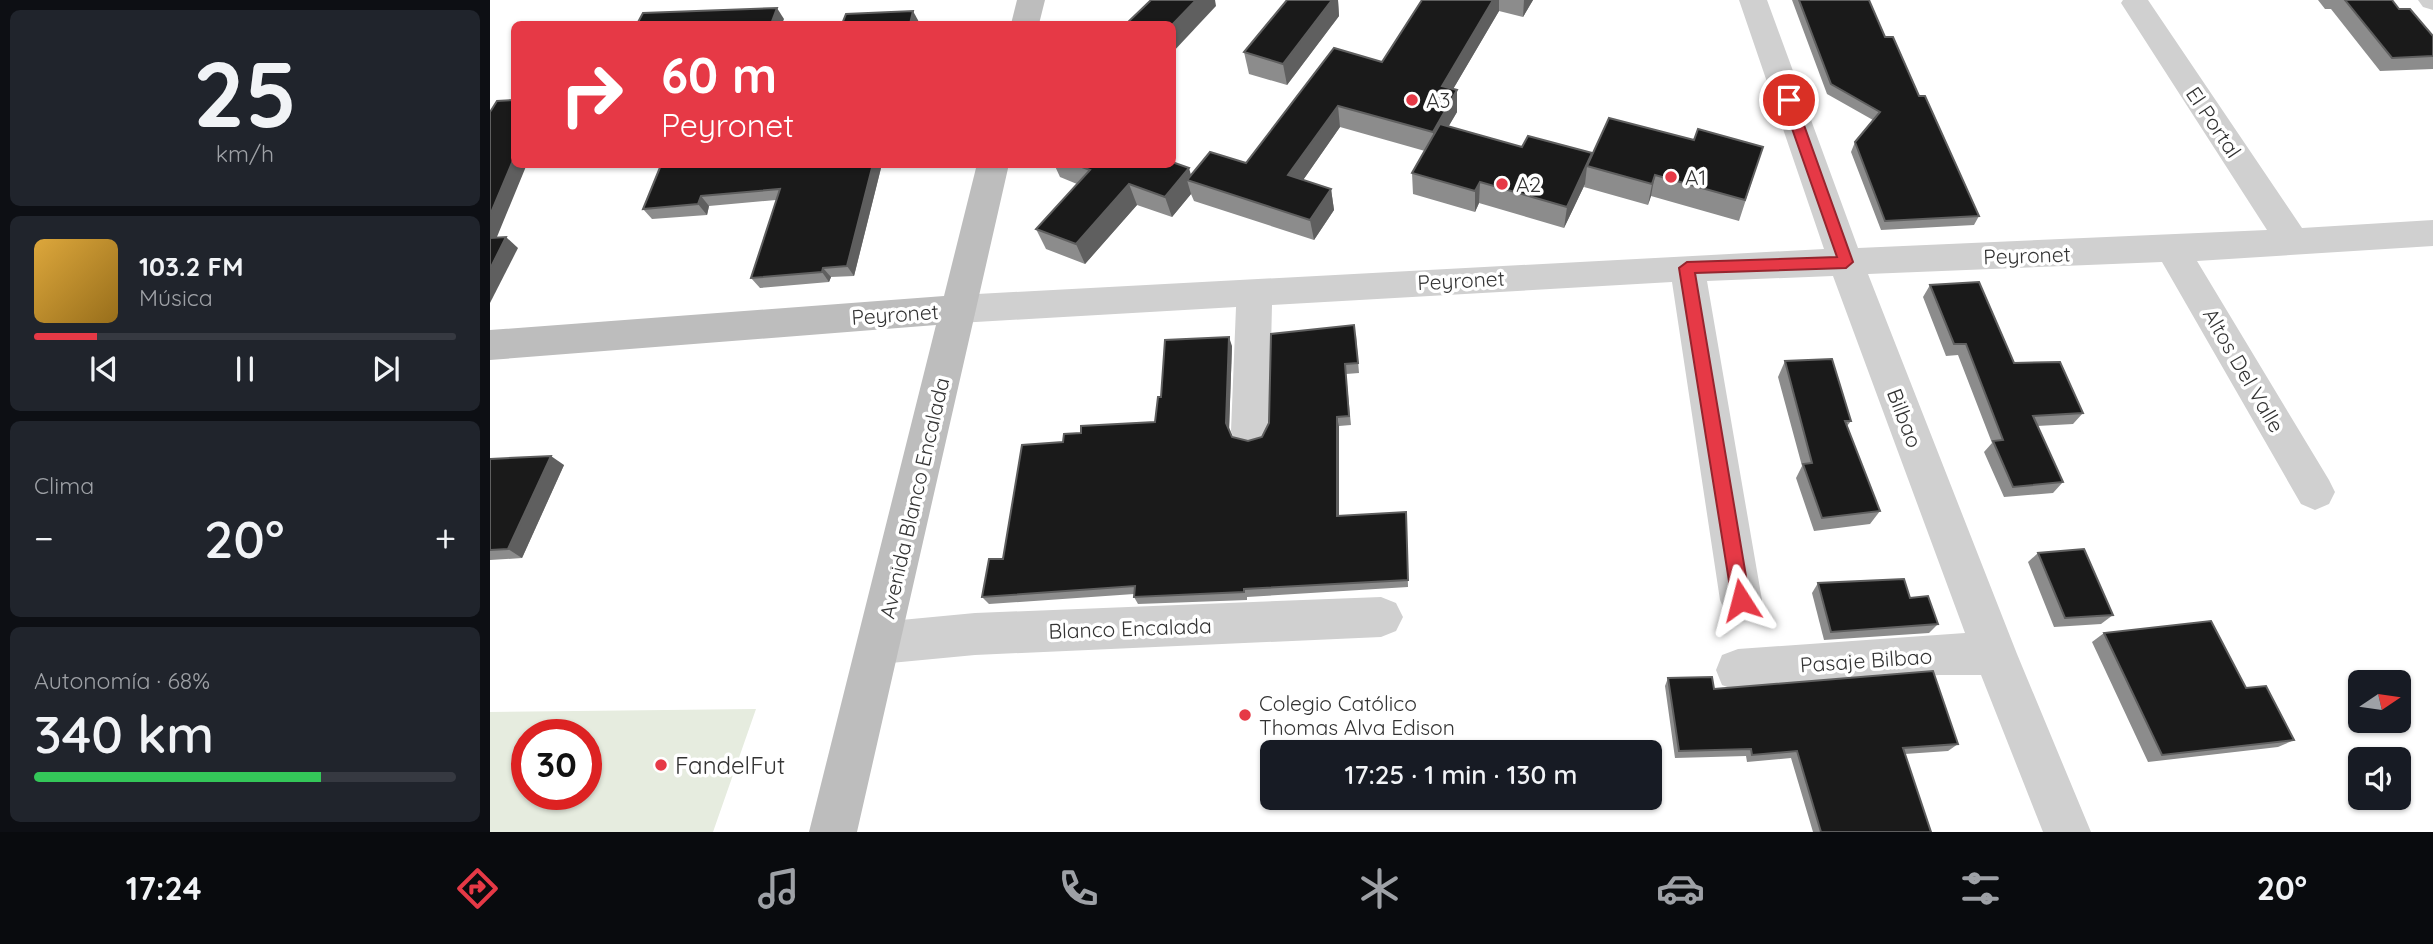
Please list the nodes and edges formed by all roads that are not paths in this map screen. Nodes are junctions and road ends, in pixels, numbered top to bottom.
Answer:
1 (1031, 0) edge
2 (1753, 0) edge
3 (2135, 3) dead end
4 (1026, 21) edge
5 (992, 168) edge
6 (2433, 233) edge
7 (2293, 242) junction
8 (2172, 249) junction
9 (1846, 262) junction
10 (1687, 268) junction
11 (1255, 291) junction
12 (960, 309) junction
13 (490, 345) edge
14 (1250, 431) dead end
15 (2315, 492) dead end
16 (1741, 600) dead end
17 (1381, 617) dead end
18 (880, 643) junction
19 (1995, 654) junction
20 (1738, 670) dead end
21 (833, 832) edge
22 (2067, 832) edge

1 - 4 street
2 - 9 street, Bilbao
3 - 7 street, El Portal
5 - 12 street, Avenida Blanco Encalada
6 - 7 street, Peyronet
7 - 8 street, Peyronet
8 - 9 street, Peyronet
8 - 15 street, Altos Del Valle
9 - 10 street, Peyronet
9 - 19 street, Bilbao
10 - 11 street, Peyronet
10 - 16 street
11 - 12 street, Peyronet
11 - 14 street
12 - 13 street, Peyronet
12 - 18 street, Avenida Blanco Encalada
17 - 18 street, Blanco Encalada
18 - 21 street, Avenida Blanco Encalada
19 - 20 street, Pasaje Bilbao
19 - 22 street, Bilbao

